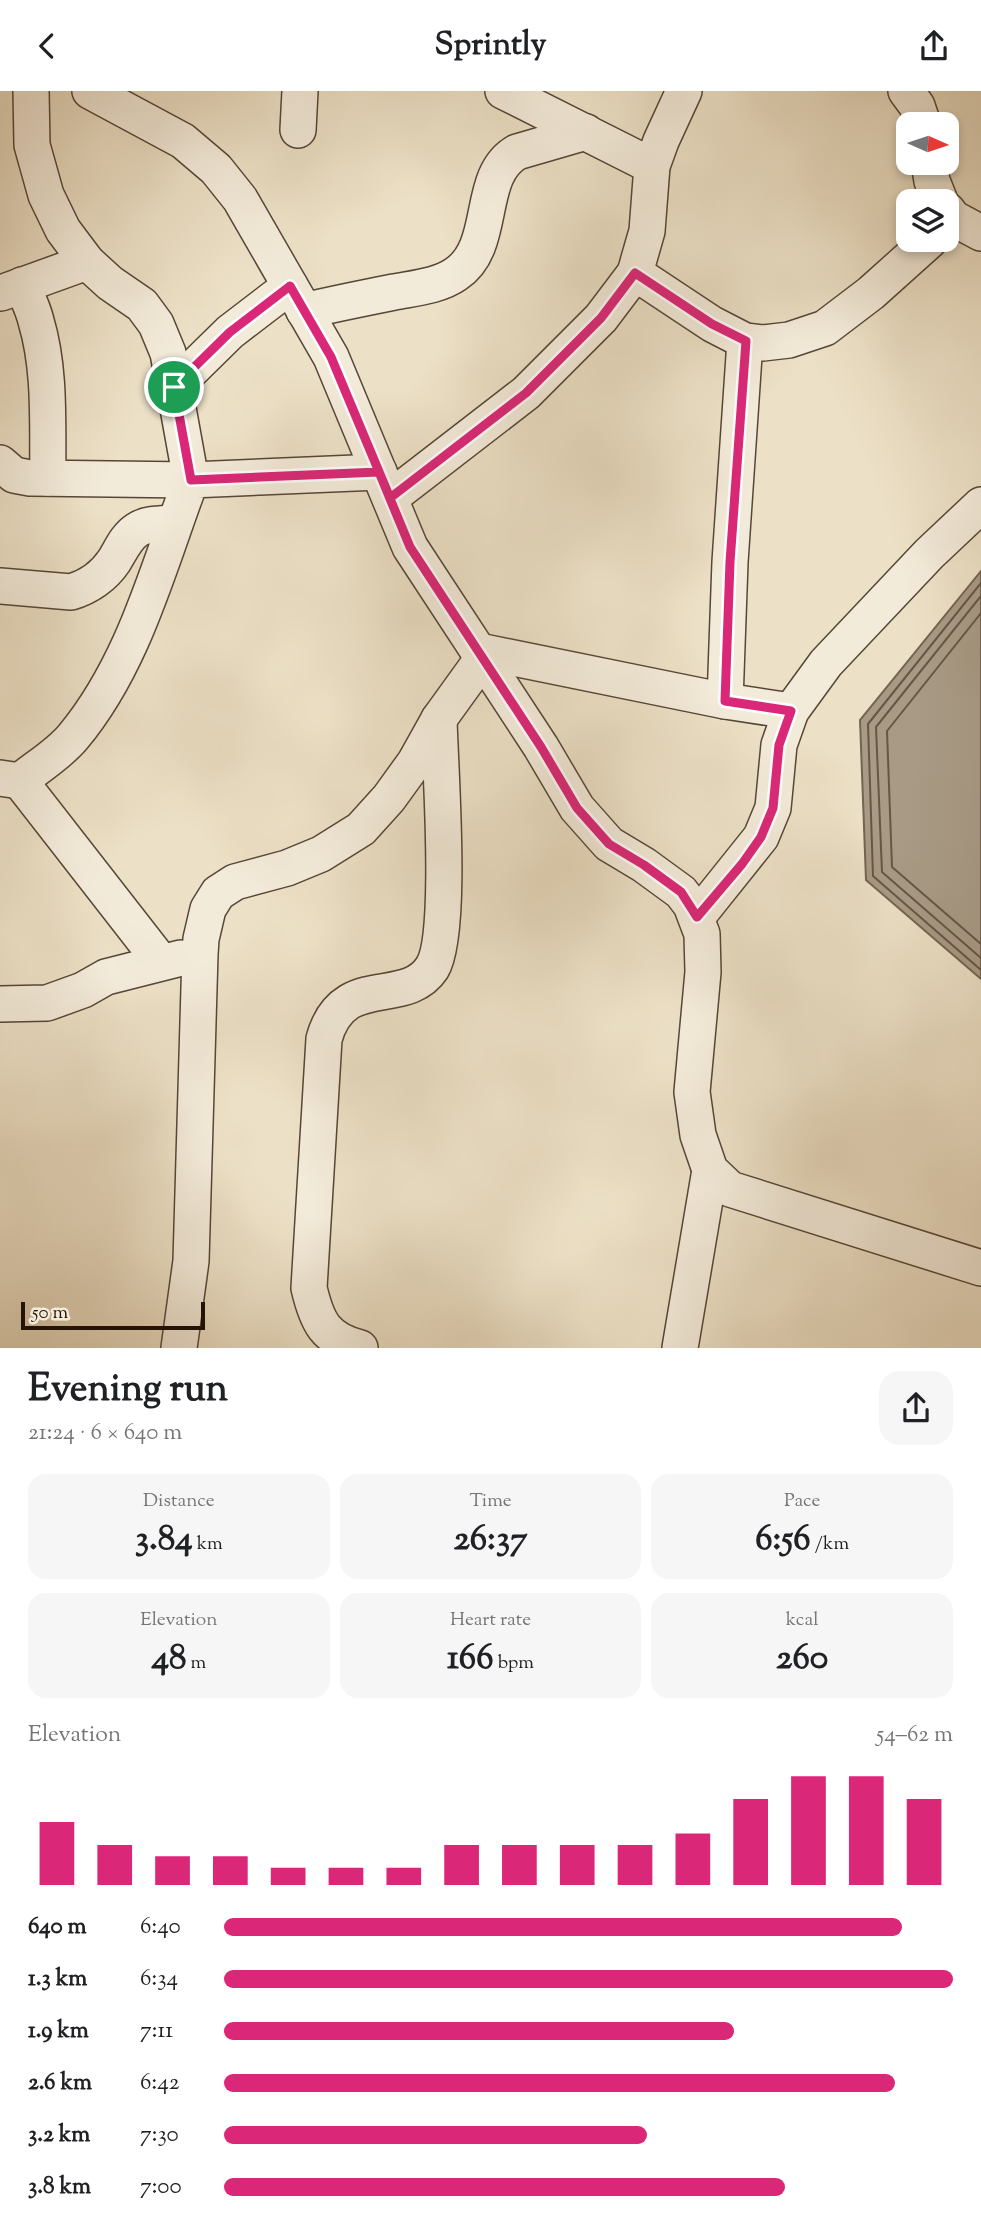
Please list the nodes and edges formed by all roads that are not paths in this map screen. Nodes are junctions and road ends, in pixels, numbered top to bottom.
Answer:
1 (31, 91) edge
2 (90, 91) edge
3 (300, 91) edge
4 (503, 91) edge
5 (684, 91) edge
6 (298, 130) dead end
7 (586, 131) junction
8 (652, 166) junction
9 (916, 252) edge
10 (87, 262) junction
11 (635, 273) junction
12 (11, 289) edge
13 (297, 298) junction
14 (746, 341) junction
15 (174, 387) junction
16 (0, 463) edge
17 (48, 478) junction
18 (191, 480) junction
19 (384, 485) junction
20 (981, 505) edge
21 (175, 523) junction
22 (0, 586) edge
23 (481, 655) junction
24 (725, 701) junction
25 (791, 711) junction
26 (439, 719) junction
27 (10, 780) edge
28 (697, 917) junction
29 (200, 954) junction
30 (161, 962) junction
31 (0, 1004) edge
32 (710, 1170) junction
33 (981, 1268) edge
34 (179, 1348) edge
35 (360, 1348) edge
36 (680, 1348) edge

1 - 10 street
2 - 13 street
3 - 6 street
4 - 7 street
5 - 8 street
7 - 8 street
7 - 13 street
8 - 11 street
9 - 14 street
10 - 12 street
10 - 15 street
11 - 14 street
11 - 19 street
12 - 17 street
13 - 15 street
13 - 19 street
14 - 24 street
15 - 18 street
16 - 17 street
17 - 18 street
18 - 19 street
18 - 21 street
19 - 23 street
20 - 25 street
21 - 22 street
21 - 27 street
23 - 24 street
23 - 26 street
23 - 28 street
24 - 25 street
25 - 28 street
26 - 29 street
26 - 35 street
27 - 30 street
28 - 32 street
29 - 30 street
29 - 34 street
30 - 31 street
32 - 33 street
32 - 36 street

